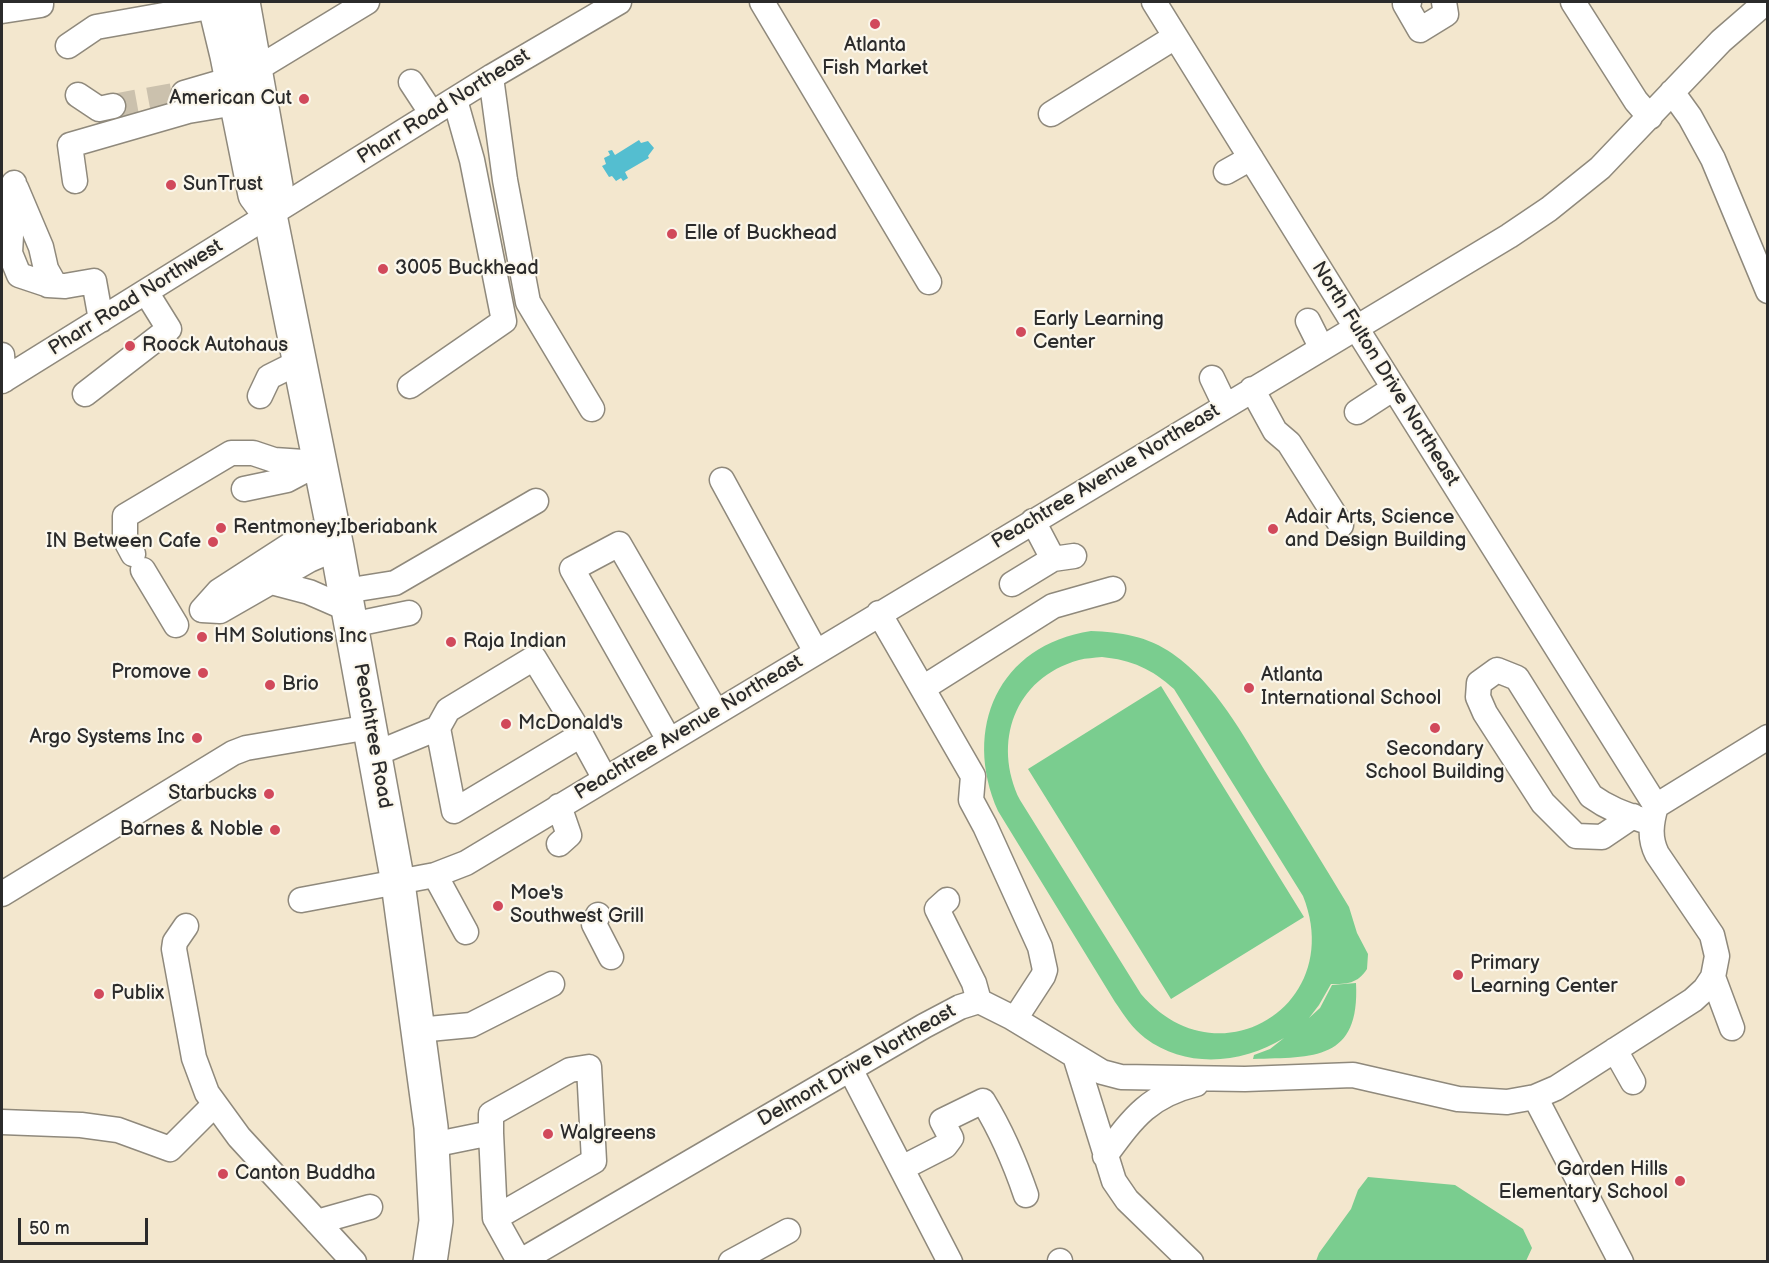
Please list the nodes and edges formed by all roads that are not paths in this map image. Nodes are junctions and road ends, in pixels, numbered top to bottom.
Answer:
1 (41, 2) edge
2 (367, 2) edge
3 (619, 2) edge
4 (762, 2) edge
5 (1154, 2) edge
6 (1409, 2) edge
7 (1444, 2) edge
8 (1573, 2) edge
9 (1766, 2) edge
10 (224, 3) edge
11 (2, 11) edge
12 (1176, 37) junction
13 (68, 46) dead end
14 (491, 77) junction
15 (411, 82) dead end
16 (241, 84) junction
17 (1672, 92) junction
18 (184, 93) tunnel mouth
19 (78, 95) dead end
20 (455, 99) junction
21 (113, 106) tunnel mouth
22 (432, 114) junction
23 (1051, 114) dead end
24 (1650, 117) junction
25 (1251, 158) junction
26 (1226, 172) dead end
27 (75, 181) dead end
28 (270, 215) junction
29 (43, 275) junction
30 (929, 282) dead end
31 (1767, 291) edge
32 (146, 292) junction
33 (101, 320) junction
34 (1308, 321) dead end
35 (1355, 327) junction
36 (1321, 347) junction
37 (2, 355) edge
38 (299, 362) junction
39 (1212, 378) dead end
40 (6, 384) edge
41 (410, 386) dead end
42 (1394, 388) junction
43 (1252, 389) junction
44 (84, 394) dead end
45 (260, 396) dead end
46 (1226, 405) junction
47 (592, 409) dead end
48 (1358, 412) dead end
49 (274, 460) junction
50 (319, 463) junction
51 (722, 480) dead end
52 (536, 501) dead end
53 (1033, 521) junction
54 (1341, 525) dead end
55 (335, 538) junction
56 (271, 582) junction
57 (1012, 584) dead end
58 (1113, 589) dead end
59 (348, 608) junction
60 (409, 613) dead end
61 (879, 614) junction
62 (176, 626) dead end
63 (816, 652) junction
64 (922, 688) junction
65 (716, 712) junction
66 (438, 728) junction
67 (581, 735) junction
68 (1767, 737) edge
69 (669, 740) junction
70 (373, 741) junction
71 (443, 755) junction
72 (604, 779) junction
73 (559, 806) junction
74 (1647, 815) junction
75 (559, 844) dead end
76 (435, 875) junction
77 (398, 883) junction
78 (2, 894) edge
79 (301, 900) dead end
80 (946, 900) dead end
81 (598, 915) dead end
82 (186, 926) dead end
83 (466, 932) dead end
84 (611, 957) dead end
85 (1713, 977) junction
86 (552, 984) dead end
87 (979, 1001) junction
88 (1015, 1019) junction
89 (1732, 1028) dead end
90 (418, 1029) junction
91 (1614, 1050) junction
92 (1075, 1056) junction
93 (850, 1069) junction
94 (1212, 1079) junction
95 (1633, 1082) dead end
96 (1535, 1097) junction
97 (214, 1105) junction
98 (2, 1122) edge
99 (491, 1133) junction
100 (432, 1145) junction
101 (1105, 1156) junction
102 (902, 1168) junction
103 (1026, 1195) dead end
104 (370, 1207) dead end
105 (495, 1218) junction
106 (317, 1222) junction
107 (788, 1231) dead end
108 (522, 1261) edge
109 (354, 1262) edge
110 (430, 1262) edge
111 (731, 1262) edge
112 (950, 1262) edge
113 (1191, 1262) edge
114 (1621, 1262) edge

1 - 11 street
2 - 16 street
3 - 14 street, Pharr Road Northeast
4 - 30 street
5 - 12 street, North Fulton Drive Northeast
6 - 7 street
8 - 24 street
9 - 17 street, Peachtree Avenue Northeast
10 - 13 street
10 - 16 highway
12 - 23 street
12 - 25 street, North Fulton Drive Northeast
14 - 20 street, Pharr Road Northeast
14 - 47 street
15 - 22 street
16 - 18 street
16 - 27 street
16 - 28 highway
17 - 24 street, Peachtree Avenue Northeast
17 - 31 street
19 - 21 street
20 - 22 street, Pharr Road Northeast
20 - 41 street
22 - 28 street, Pharr Road Northeast
24 - 35 street, Peachtree Avenue Northeast
25 - 26 street
25 - 35 street, North Fulton Drive Northeast
28 - 32 street, Pharr Road Northwest
28 - 38 highway, Peachtree Road
29 - 29 street
29 - 33 street
32 - 33 street, Pharr Road Northwest
32 - 44 street
33 - 40 street, Pharr Road Northwest
34 - 36 street
35 - 36 street, Peachtree Avenue Northeast
35 - 42 street, North Fulton Drive Northeast
36 - 43 street, Peachtree Avenue Northeast
37 - 40 street
38 - 45 street
38 - 50 highway, Peachtree Road
39 - 46 street
42 - 48 street
42 - 74 street, North Fulton Drive Northeast
43 - 46 street, Peachtree Avenue Northeast
43 - 54 street
46 - 53 street, Peachtree Avenue Northeast
49 - 50 street
49 - 50 street
49 - 62 street
50 - 55 highway, Peachtree Road
51 - 63 street
52 - 59 street
53 - 57 street
53 - 61 street, Peachtree Avenue Northeast
55 - 56 street
55 - 56 street
55 - 59 highway, Peachtree Road
56 - 59 street
58 - 64 street
59 - 60 street
59 - 70 highway, Peachtree Road
61 - 63 street, Peachtree Avenue Northeast
61 - 64 street
63 - 65 street, Peachtree Avenue Northeast
64 - 88 street
65 - 69 street, Peachtree Avenue Northeast
65 - 69 street
66 - 67 street
66 - 70 street
66 - 71 street
67 - 71 street
67 - 72 street
68 - 74 street
69 - 72 street, Peachtree Avenue Northeast
70 - 71 street
70 - 77 highway, Peachtree Road
70 - 78 street
72 - 73 street, Peachtree Avenue Northeast
73 - 75 street
73 - 76 street, Peachtree Avenue Northeast
74 - 74 street
74 - 85 street
76 - 77 street, Peachtree Avenue Northeast
76 - 83 street
77 - 79 street, Peachtree Avenue Northeast
77 - 90 highway, Peachtree Road
80 - 87 street
81 - 84 street
82 - 97 street
85 - 89 street
85 - 91 street, Delmont Drive Northeast
86 - 90 street
87 - 88 street, Delmont Drive Northeast
87 - 93 street, Delmont Drive Northeast
88 - 92 street, Delmont Drive Northeast
90 - 100 highway, Peachtree Road
91 - 95 street
91 - 96 street, Delmont Drive Northeast
92 - 94 street, Delmont Drive Northeast
92 - 101 street
93 - 102 street
93 - 108 street, Delmont Drive Northeast
94 - 96 street, Delmont Drive Northeast
94 - 101 street, Delmont Drive Northeast
96 - 114 street
97 - 98 street
97 - 106 street
99 - 100 street
99 - 105 street
99 - 105 street
100 - 110 highway, Peachtree Road
101 - 113 street
102 - 103 street
102 - 112 street
104 - 106 street
105 - 108 street
106 - 109 street
107 - 111 street

